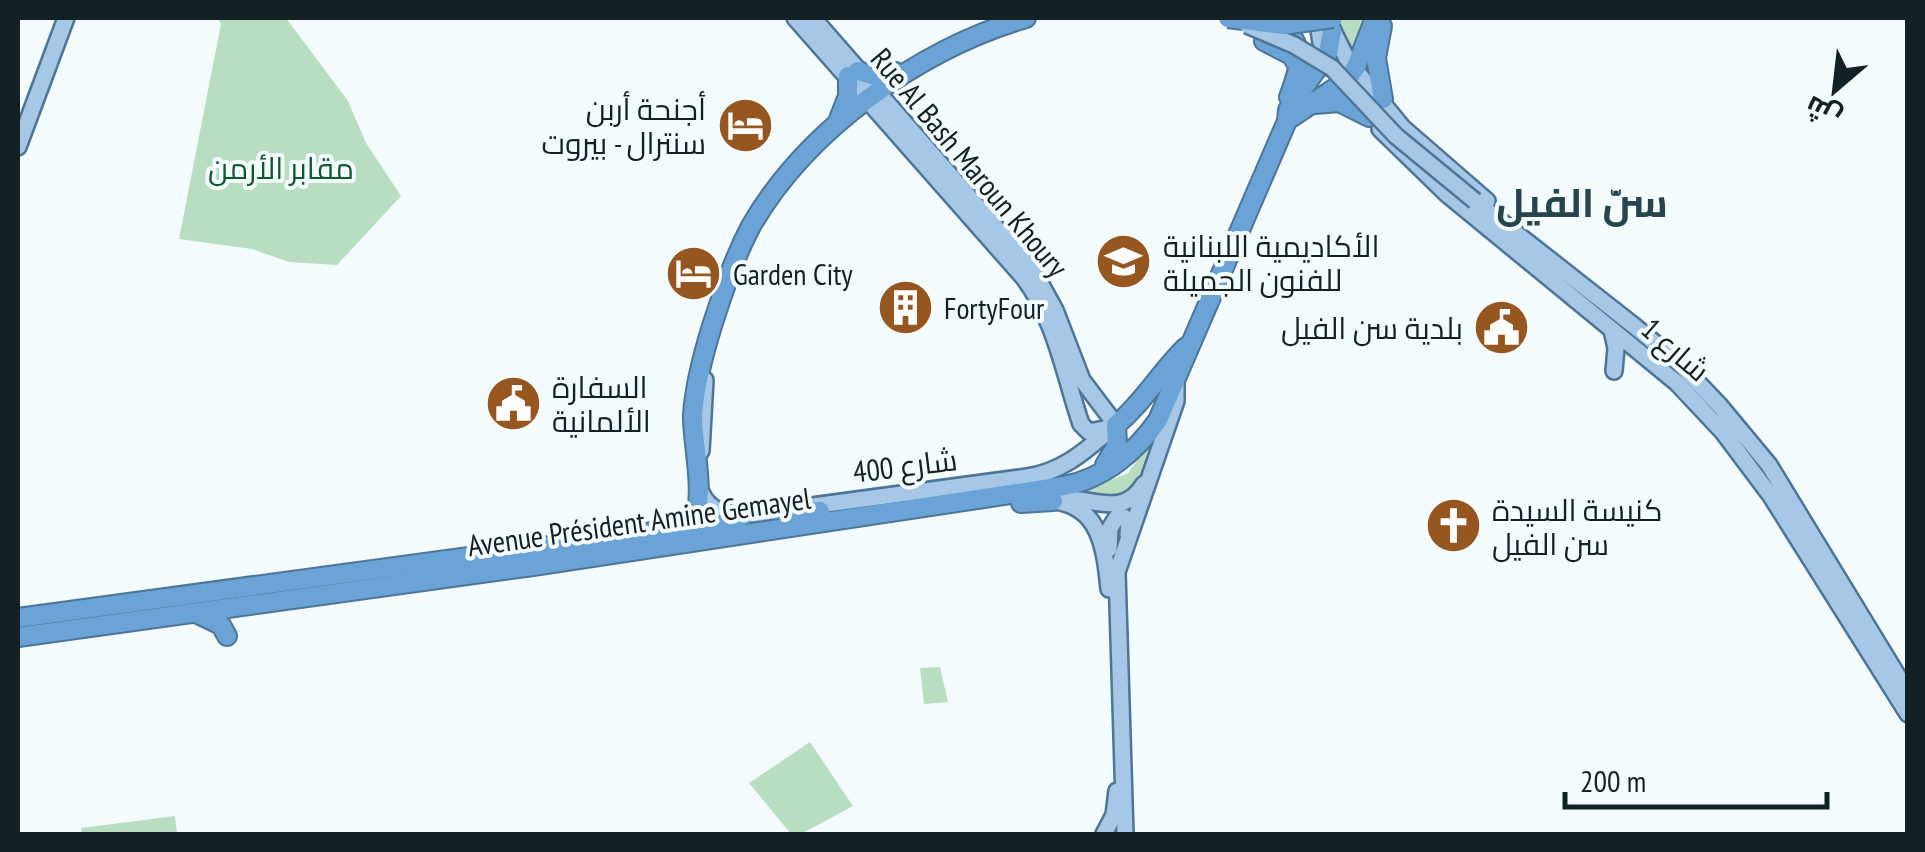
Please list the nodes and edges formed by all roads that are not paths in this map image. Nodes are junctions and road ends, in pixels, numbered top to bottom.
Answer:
1 (66, 18) edge
2 (795, 18) edge
3 (813, 18) edge
4 (1026, 18) edge
5 (1227, 18) edge
6 (1276, 18) edge
7 (1317, 18) edge
8 (1375, 18) edge
9 (1385, 18) edge
10 (1331, 22) edge
11 (1264, 41) dead end
12 (1323, 61) junction
13 (1299, 67) junction
14 (1356, 67) junction
15 (911, 68) junction
16 (853, 74) junction
17 (1344, 89) junction
18 (871, 95) junction
19 (1383, 99) junction
20 (1310, 104) junction
21 (1288, 115) junction
22 (1369, 117) junction
23 (835, 126) junction
24 (1404, 128) junction
25 (18, 148) edge
26 (1517, 233) junction
27 (1612, 330) junction
28 (1194, 340) junction
29 (1633, 346) junction
30 (1614, 371) dead end
31 (1176, 383) junction
32 (1720, 406) junction
33 (1115, 426) junction
34 (1156, 461) junction
35 (1098, 475) junction
36 (698, 488) junction
37 (1053, 501) junction
38 (956, 502) junction
39 (776, 509) junction
40 (744, 515) junction
41 (863, 515) junction
42 (1128, 540) junction
43 (678, 545) junction
44 (1108, 578) junction
45 (240, 606) junction
46 (196, 613) junction
47 (18, 618) edge
48 (18, 638) edge
49 (1908, 692) edge
50 (1908, 714) edge
51 (1121, 805) junction
52 (1104, 834) edge
53 (1125, 834) edge

1 - 25 main road
2 - 16 main road
3 - 16 main road, Rue Al Bash Maroun Khoury
4 - 15 highway
5 - 10 highway, bridge
5 - 26 main road, شارع 1, bridge
6 - 13 highway
7 - 12 main road
8 - 14 highway
9 - 19 highway
10 - 12 highway
10 - 14 main road, شارع 1
11 - 13 highway
12 - 17 main road, شارع 1
12 - 21 highway
13 - 21 highway
14 - 17 highway
14 - 19 main road, شارع 1
15 - 16 highway
15 - 18 highway
16 - 18 main road, Rue Al Bash Maroun Khoury
16 - 23 highway
17 - 20 highway
17 - 22 main road, شارع 1
17 - 24 main road
18 - 23 highway
18 - 33 main road, Rue Al Bash Maroun Khoury
18 - 33 main road
19 - 24 main road, شارع 1
20 - 21 highway
20 - 22 highway
21 - 28 highway, Avenue Président Amine Gemayel
22 - 27 main road, شارع 1
23 - 36 highway
24 - 26 main road, شارع 1
26 - 32 main road, شارع 1
27 - 29 main road, شارع 1
27 - 30 main road
28 - 31 highway, Avenue Président Amine Gemayel
28 - 33 highway
29 - 32 main road
29 - 50 main road, شارع 1
31 - 34 main road
31 - 35 highway, Avenue Président Amine Gemayel
32 - 49 main road, شارع 1
33 - 35 highway
33 - 39 main road, شارع 400
34 - 37 main road
34 - 42 main road
35 - 38 highway, Avenue Président Amine Gemayel
36 - 40 main road
36 - 47 highway, Avenue Président Amine Gemayel
37 - 38 highway
37 - 44 main road
38 - 41 highway, Avenue Président Amine Gemayel
39 - 40 main road, شارع 400
39 - 41 highway
40 - 43 highway
41 - 43 highway, Avenue Président Amine Gemayel
42 - 44 main road
42 - 51 main road
43 - 45 highway, Avenue Président Amine Gemayel
44 - 51 main road
45 - 46 highway, Avenue Président Amine Gemayel
45 - 46 highway
46 - 48 highway, Avenue Président Amine Gemayel
51 - 52 main road
51 - 53 main road

